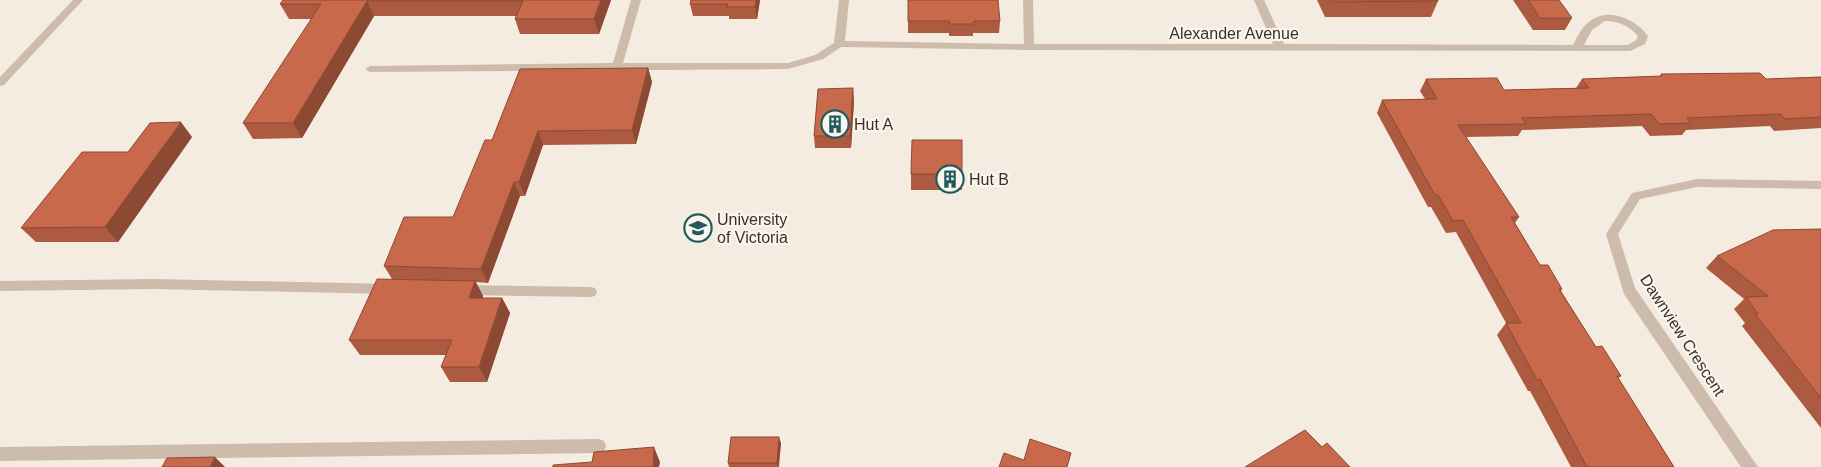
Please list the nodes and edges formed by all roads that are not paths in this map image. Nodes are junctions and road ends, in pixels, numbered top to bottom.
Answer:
1 (78, 0) edge
2 (636, 0) edge
3 (844, 0) edge
4 (1028, 0) edge
5 (1259, 0) edge
6 (839, 44) junction
7 (1029, 48) junction
8 (1280, 48) junction
9 (1577, 48) junction
10 (617, 66) junction
11 (370, 69) dead end
12 (0, 83) edge
13 (1821, 185) edge
14 (0, 286) edge
15 (406, 289) edge
16 (454, 290) edge
17 (590, 292) dead end
18 (599, 446) dead end
19 (0, 454) edge
20 (1750, 467) edge

1 - 12 street
2 - 10 street
3 - 6 street
4 - 7 street
5 - 8 street
6 - 7 street, Alexander Avenue
6 - 10 street
7 - 8 street, Alexander Avenue
8 - 9 street, Alexander Avenue
9 - 9 street, Alexander Avenue
10 - 11 street
13 - 20 street, Dawnview Crescent
14 - 15 street
16 - 17 street
18 - 19 street

